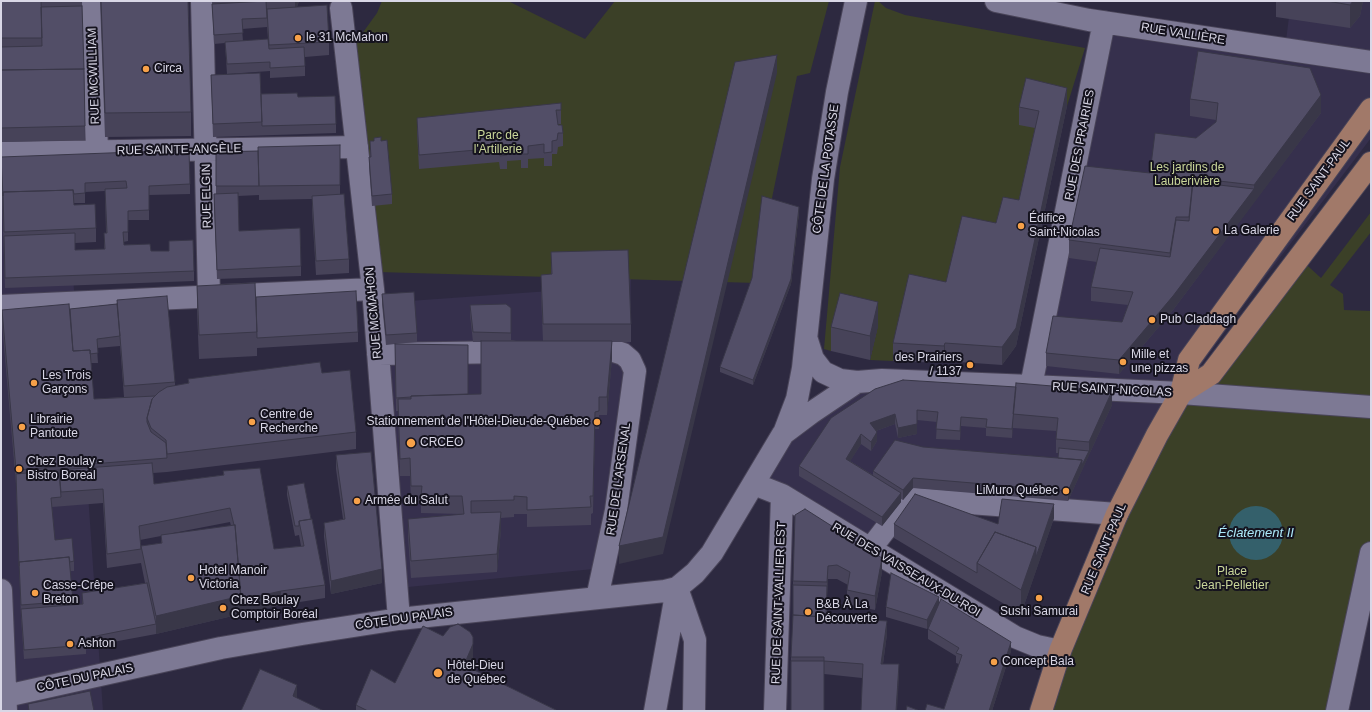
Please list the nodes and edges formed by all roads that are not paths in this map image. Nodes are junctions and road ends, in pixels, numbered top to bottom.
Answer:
1 (92, 1) edge
2 (202, 1) edge
3 (856, 1) edge
4 (996, 1) edge
5 (338, 3) edge
6 (1095, 14) edge
7 (1371, 62) edge
8 (1371, 109) edge
9 (357, 147) junction
10 (206, 150) junction
11 (97, 151) junction
12 (1, 153) edge
13 (1371, 163) edge
14 (372, 289) junction
15 (209, 296) junction
16 (1, 306) edge
17 (807, 339) junction
18 (567, 351) edge
19 (528, 352) edge
20 (378, 354) junction
21 (857, 382) junction
22 (1031, 386) junction
23 (1181, 393) junction
24 (1371, 407) edge
25 (783, 434) junction
26 (754, 484) junction
27 (782, 495) junction
28 (1118, 514) junction
29 (871, 548) junction
30 (1371, 553) edge
31 (677, 588) junction
32 (1, 590) edge
33 (597, 598) junction
34 (399, 619) junction
35 (1060, 651) junction
36 (6, 703) edge
37 (655, 711) edge
38 (694, 711) edge
39 (775, 711) edge
40 (1041, 711) edge
41 (1337, 711) edge

1 - 11 street, RUE MCWILLIAM
2 - 10 street, RUE ELGIN
3 - 17 street, CÔTE DE LA POTASSE
4 - 6 street, RUE VALLIÈRE
5 - 9 street, RUE MCMAHON
6 - 7 street, RUE VALLIÈRE
6 - 22 street, RUE DES PRAIRIES
8 - 23 main road, RUE SAINT-PAUL
9 - 10 street, RUE SAINTE-ANGÈLE
9 - 14 street, RUE MCMAHON
10 - 11 street, RUE SAINTE-ANGÈLE
10 - 15 street, RUE ELGIN
11 - 12 street, RUE SAINTE-ANGÈLE
13 - 23 main road, RUE SAINT-PAUL
14 - 15 street
14 - 20 street, RUE MCMAHON
15 - 16 street
17 - 21 street, CÔTE DE LA POTASSE
17 - 25 street, CÔTE DE LA POTASSE
18 - 33 street, RUE DE L'ARSENAL
19 - 20 street
20 - 34 street, RUE MCMAHON
21 - 22 street, RUE SAINT-NICOLAS
21 - 25 street, RUE SAINT-NICOLAS
22 - 23 street, RUE SAINT-NICOLAS
23 - 24 street, RUE SAINT-NICOLAS
23 - 28 main road, RUE SAINT-PAUL
25 - 26 street, RUE SAINT-NICOLAS
26 - 27 street, RUE DES VAISSEAUX-DU-ROI
26 - 31 street
27 - 29 street, RUE DES VAISSEAUX-DU-ROI
27 - 39 street, RUE DE SAINT-VALLIER EST
28 - 29 street
28 - 35 main road, RUE SAINT-PAUL
29 - 35 street, RUE DES VAISSEAUX-DU-ROI
30 - 41 street
31 - 33 street, CÔTE DU PALAIS
31 - 37 street
31 - 38 street
32 - 36 street
33 - 34 street, CÔTE DU PALAIS
34 - 36 street, CÔTE DU PALAIS
35 - 40 main road, RUE SAINT-PAUL

